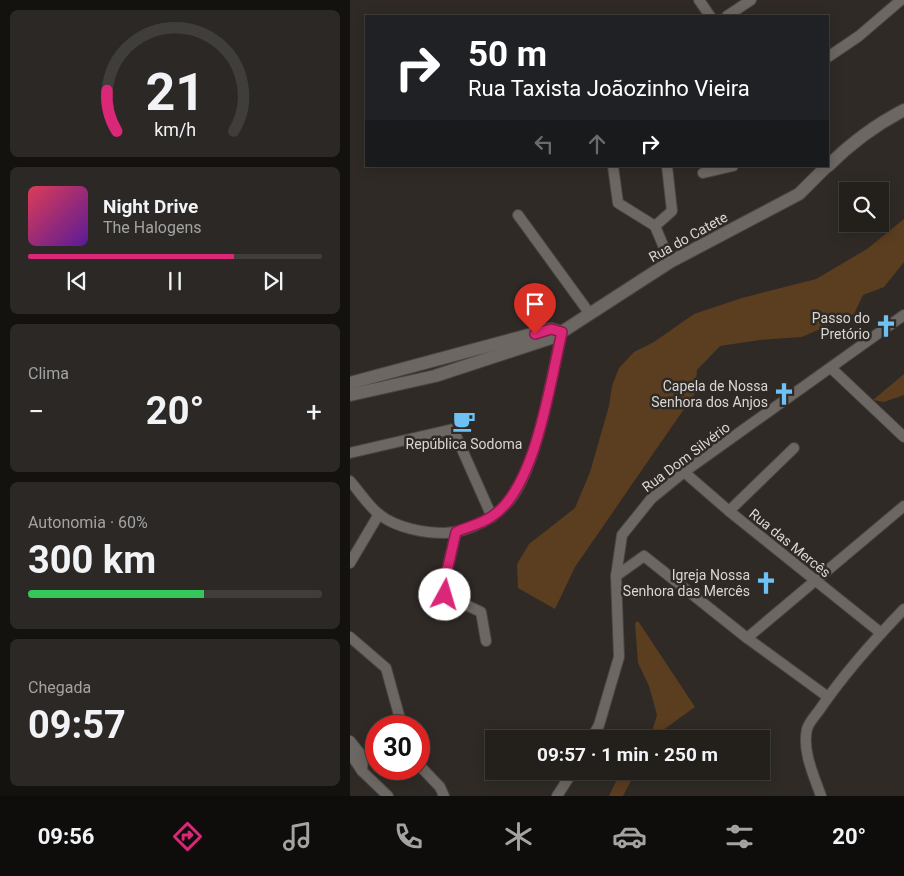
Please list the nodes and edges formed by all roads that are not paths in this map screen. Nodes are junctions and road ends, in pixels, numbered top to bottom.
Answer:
1 (699, 0) edge
2 (751, 0) edge
3 (901, 0) edge
4 (709, 15) edge
5 (728, 15) edge
6 (829, 56) edge
7 (904, 110) edge
8 (829, 164) edge
9 (613, 167) edge
10 (667, 167) edge
11 (729, 167) edge
12 (826, 167) edge
13 (703, 173) dead end
14 (518, 215) dead end
15 (655, 226) junction
16 (670, 262) junction
17 (590, 314) junction
18 (904, 315) edge
19 (562, 332) junction
20 (430, 363) junction
21 (831, 368) junction
22 (435, 376) junction
23 (350, 383) edge
24 (350, 394) edge
25 (904, 437) edge
26 (794, 448) dead end
27 (350, 453) edge
28 (684, 472) junction
29 (350, 480) edge
30 (904, 506) edge
31 (729, 512) junction
32 (379, 514) junction
33 (492, 517) junction
34 (456, 532) junction
35 (350, 563) edge
36 (616, 576) junction
37 (814, 580) junction
38 (904, 609) edge
39 (881, 633) junction
40 (350, 637) edge
41 (747, 638) junction
42 (486, 641) dead end
43 (828, 697) junction
44 (399, 715) edge
45 (596, 730) edge
46 (350, 741) edge
47 (350, 753) edge
48 (362, 771) junction
49 (430, 777) edge
50 (567, 780) edge
51 (388, 796) edge
52 (444, 796) edge
53 (557, 796) edge
54 (821, 796) edge

1 - 4 street
2 - 5 street
3 - 6 street
7 - 8 street, Rua do Catete
9 - 15 street
10 - 15 street
11 - 13 street
12 - 16 street, Rua do Catete
14 - 17 street
15 - 16 street
16 - 17 street, Rua do Catete
17 - 19 street, Rua do Catete
18 - 21 street, Rua Dom Silvério
19 - 20 street
19 - 22 street, Rua do Catete
19 - 33 street
20 - 22 street
20 - 23 street
21 - 25 street
21 - 28 street, Rua Dom Silvério
22 - 24 street, Rua do Catete
26 - 31 street
27 - 33 street
28 - 31 street, Rua das Mercês
28 - 36 street, Rua Dom Silvério
29 - 32 street
30 - 37 street
31 - 37 street, Rua das Mercês
32 - 34 street
32 - 35 street
33 - 34 street
34 - 42 street
36 - 41 street
36 - 45 street, Rua Dom Silvério
37 - 39 street, Rua das Mercês
37 - 41 street
38 - 39 street
39 - 43 street
40 - 44 street
41 - 43 street
43 - 54 street
46 - 48 street
47 - 48 street
48 - 51 street
49 - 52 street
50 - 53 street

